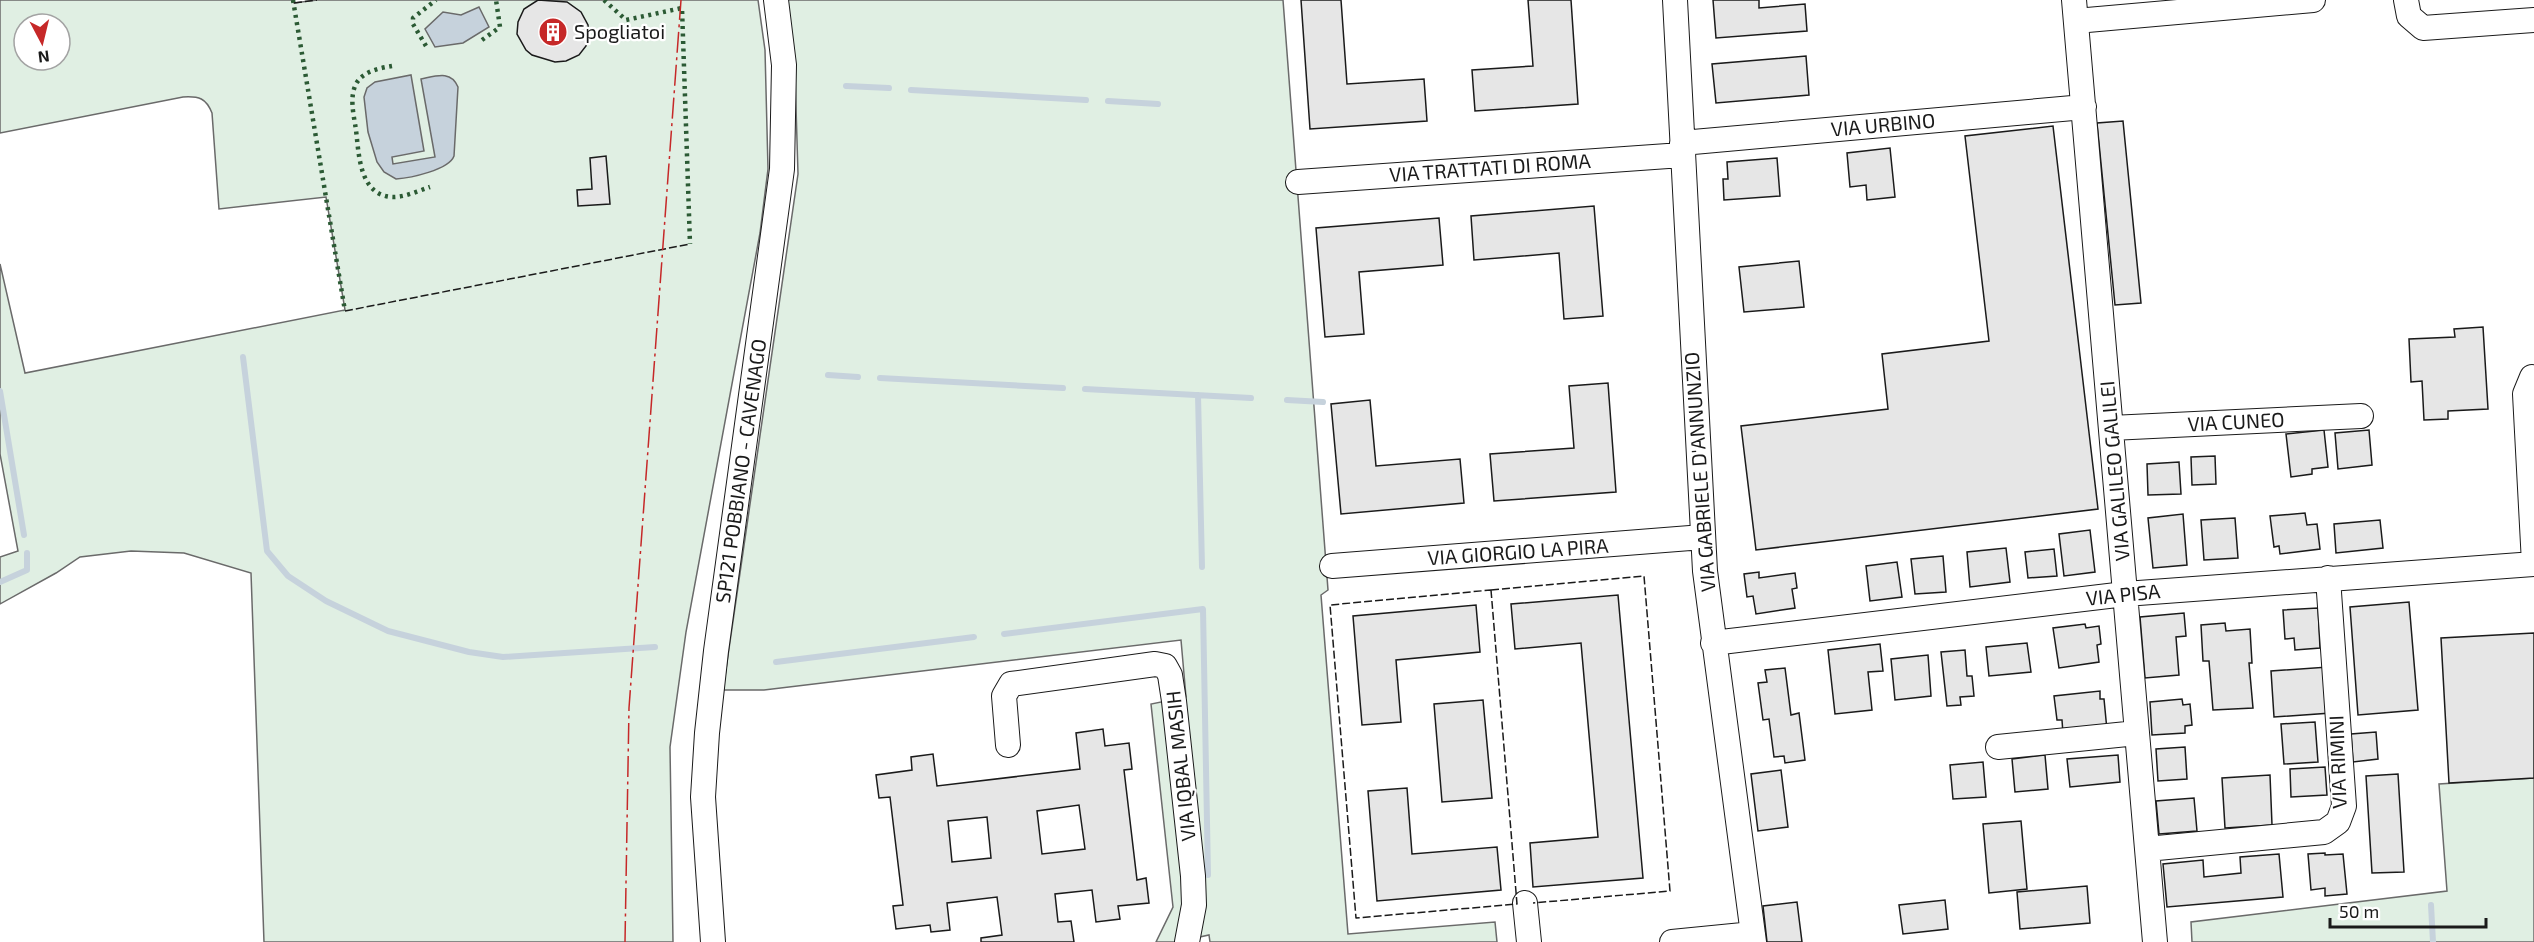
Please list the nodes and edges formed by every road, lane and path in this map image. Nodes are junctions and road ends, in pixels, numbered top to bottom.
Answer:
1 (776, 0) edge
2 (1675, 0) edge
3 (2313, 0) edge
4 (2406, 0) edge
5 (2162, 7) edge
6 (2118, 8) edge
7 (2075, 10) edge
8 (2534, 20) edge
9 (2084, 107) junction
10 (1682, 149) junction
11 (1298, 182) dead end
12 (2532, 377) dead end
13 (2361, 416) dead end
14 (2111, 428) junction
15 (1703, 537) junction
16 (2534, 563) edge
17 (1332, 566) dead end
18 (2328, 578) junction
19 (2125, 594) junction
20 (1713, 643) junction
21 (2137, 733) junction
22 (1008, 745) dead end
23 (1998, 747) dead end
24 (2147, 849) junction
25 (1525, 903) dead end
26 (1753, 938) edge
27 (713, 942) edge
28 (1187, 942) edge
29 (1529, 942) edge
30 (1672, 942) edge
31 (2155, 942) edge

1 - 27 street, SP121 POBBIANO - CAVENAGO
2 - 10 street, VIA GABRIELE D'ANNUNZIO
3 - 5 street
4 - 8 street
5 - 6 street
6 - 7 street
7 - 9 street, VIA GALILEO GALILEI
9 - 10 street, VIA URBINO
9 - 14 street, VIA GALILEO GALILEI
10 - 11 street, VIA TRATTATI DI ROMA
10 - 15 street, VIA GABRIELE D'ANNUNZIO
12 - 16 street
13 - 14 street, VIA CUNEO
14 - 19 street, VIA GALILEO GALILEI
15 - 17 street, VIA GIORGIO LA PIRA
15 - 20 street, VIA GABRIELE D'ANNUNZIO
16 - 18 street, VIA PISA
18 - 19 street, VIA PISA
18 - 24 street, VIA RIMINI
19 - 20 street, VIA PISA
19 - 21 street, VIA GALILEO GALILEI
20 - 26 street, VIA GABRIELE D'ANNUNZIO
21 - 23 street
21 - 24 street, VIA GALILEO GALILEI
22 - 28 street, VIA IQBAL MASIH
24 - 31 street, VIA GALILEO GALILEI
25 - 29 street
26 - 30 street

